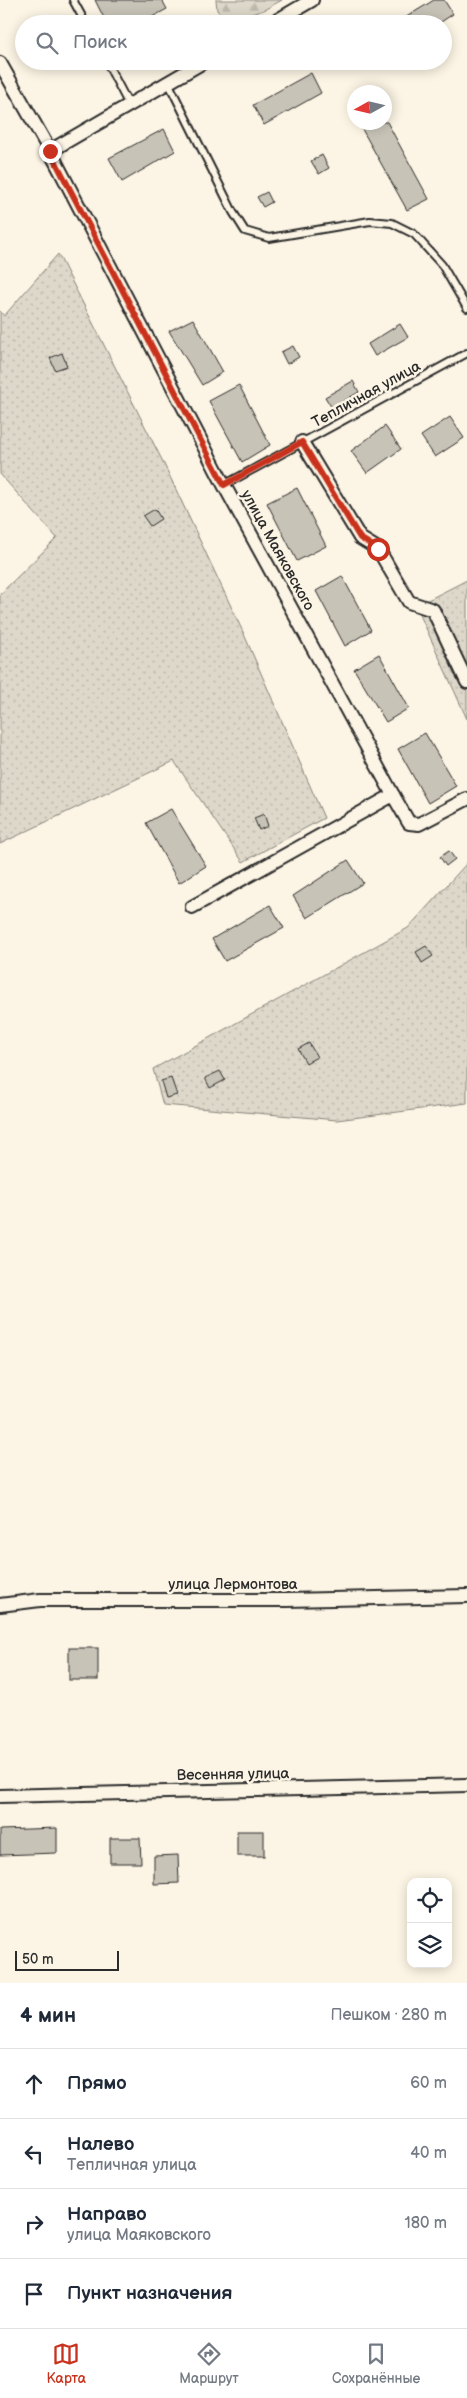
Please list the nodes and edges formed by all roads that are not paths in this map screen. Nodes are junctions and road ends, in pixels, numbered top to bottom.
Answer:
1 (73, 0) edge
2 (312, 0) edge
3 (81, 15) edge
4 (286, 15) edge
5 (0, 64) edge
6 (111, 70) edge
7 (189, 70) edge
8 (168, 82) junction
9 (129, 105) junction
10 (50, 151) junction
11 (467, 308) edge
12 (467, 353) edge
13 (302, 442) junction
14 (224, 485) junction
15 (467, 682) edge
16 (393, 795) junction
17 (467, 799) edge
18 (192, 907) dead end
19 (467, 1596) edge
20 (0, 1605) edge
21 (467, 1785) edge
22 (0, 1796) edge

1 - 3 lane
2 - 4 street
5 - 10 street, улица Маяковского
6 - 9 lane
7 - 8 street
8 - 9 street
8 - 11 lane
9 - 10 street
10 - 14 street, улица Маяковского
12 - 13 lane, Тепличная улица
13 - 14 lane, Тепличная улица
13 - 15 street
14 - 16 street, улица Маяковского
16 - 17 street, улица Маяковского
16 - 18 street
19 - 20 street, улица Лермонтова
21 - 22 street, Весенняя улица

